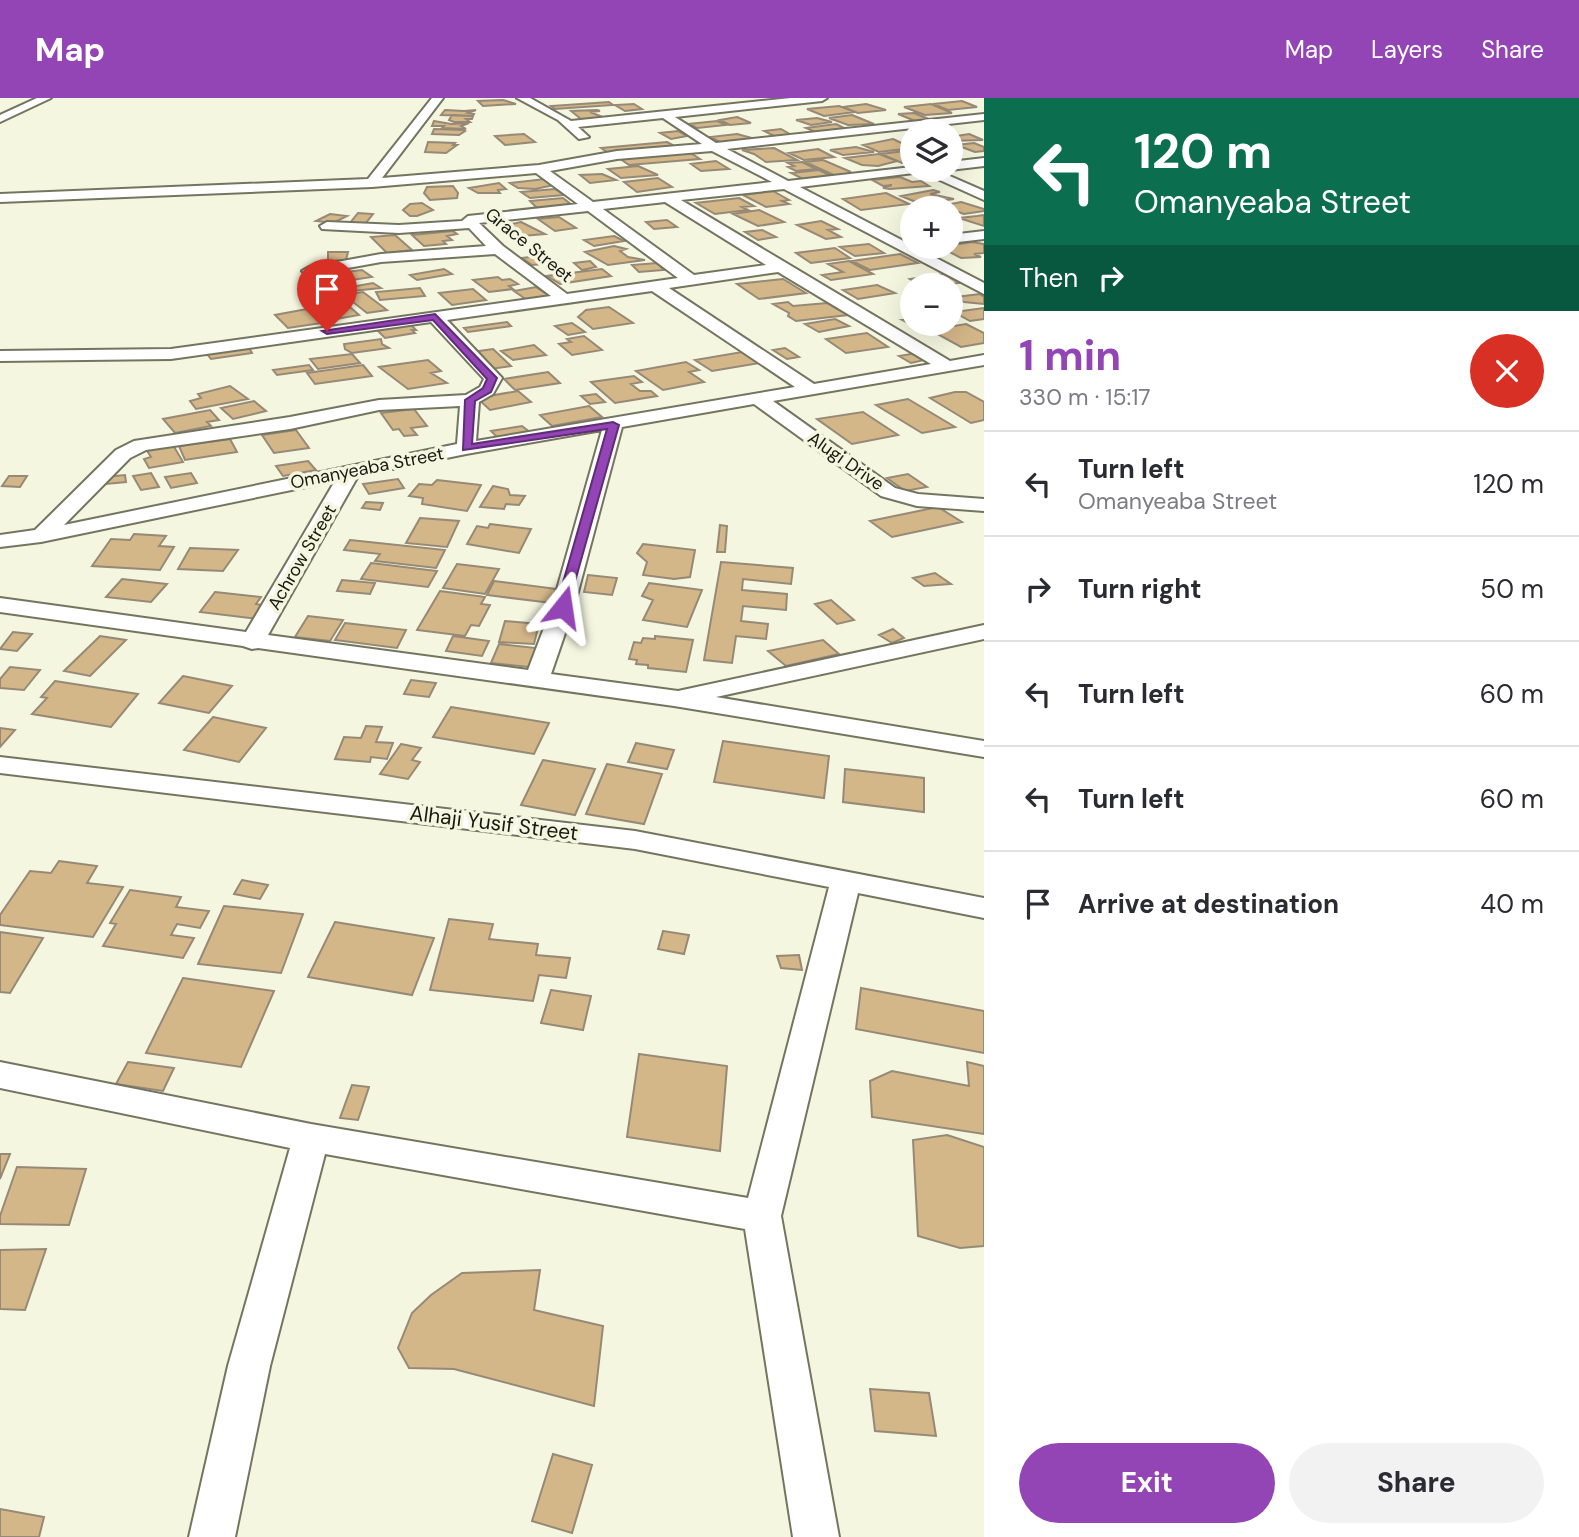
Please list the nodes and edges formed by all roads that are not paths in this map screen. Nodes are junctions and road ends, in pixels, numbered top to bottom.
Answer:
1 (47, 98) edge
2 (438, 98) edge
3 (522, 98) edge
4 (822, 98) edge
5 (744, 107) junction
6 (667, 116) junction
7 (766, 117) dead end
8 (984, 117) edge
9 (0, 119) edge
10 (571, 124) junction
11 (787, 127) dead end
12 (809, 137) junction
13 (714, 147) junction
14 (601, 158) junction
15 (984, 162) edge
16 (963, 164) edge
17 (539, 169) junction
18 (900, 172) edge
19 (953, 182) edge
20 (372, 183) junction
21 (784, 184) junction
22 (984, 196) edge
23 (666, 197) junction
24 (0, 198) edge
25 (588, 206) junction
26 (471, 224) junction
27 (327, 226) dead end
28 (984, 235) edge
29 (963, 237) edge
30 (900, 242) edge
31 (498, 249) junction
32 (931, 259) edge
33 (780, 267) junction
34 (309, 271) dead end
35 (690, 279) junction
36 (654, 285) junction
37 (984, 289) edge
38 (565, 299) junction
39 (435, 317) junction
40 (0, 356) edge
41 (984, 360) edge
42 (947, 366) junction
43 (810, 389) junction
44 (758, 399) junction
45 (470, 400) junction
46 (613, 425) junction
47 (466, 448) junction
48 (351, 471) junction
49 (983, 503) edge
50 (41, 536) junction
51 (0, 541) edge
52 (1, 606) edge
53 (984, 632) edge
54 (252, 642) junction
55 (536, 681) junction
56 (674, 698) junction
57 (984, 749) edge
58 (0, 765) edge
59 (846, 880) junction
60 (984, 908) edge
61 (0, 1075) edge
62 (311, 1138) junction
63 (762, 1216) junction
64 (212, 1537) edge
65 (816, 1537) edge

1 - 9 street
2 - 20 street
3 - 10 street
4 - 5 street
5 - 6 street
5 - 7 street
6 - 10 street
6 - 13 street
8 - 12 street
10 - 14 street
11 - 12 street
12 - 13 street
13 - 14 street
13 - 21 street
14 - 17 street
15 - 16 street
17 - 20 street
17 - 25 street
18 - 21 street, Grace Street
19 - 22 street
20 - 24 street
21 - 23 street, Grace Street
21 - 30 street
23 - 25 street, Grace Street
23 - 33 street
25 - 26 street, Grace Street
25 - 35 street
26 - 27 street
26 - 31 street, Grace Street
28 - 29 street
31 - 34 street
31 - 38 street, Grace Street
32 - 37 street
33 - 35 street, Grace Street
33 - 42 street
35 - 36 street, Grace Street
36 - 38 street, Grace Street
36 - 43 street
38 - 39 street
39 - 40 street
39 - 45 street
41 - 42 street, Omanyeaba Street
42 - 43 street, Omanyeaba Street
43 - 44 street, Omanyeaba Street
44 - 46 street, Omanyeaba Street
44 - 49 street, Alugi Drive
45 - 47 street
45 - 50 street
46 - 47 street, Omanyeaba Street
46 - 55 street
47 - 48 street, Omanyeaba Street
48 - 50 street, Omanyeaba Street
48 - 54 street, Achrow Street
50 - 51 street, Omanyeaba Street
52 - 54 street
53 - 56 street
54 - 55 street
55 - 56 street
56 - 57 street
58 - 59 street, Alhaji Yusif Street
59 - 60 street, Alhaji Yusif Street
59 - 63 street
61 - 62 street
62 - 63 street
62 - 64 street
63 - 65 street

